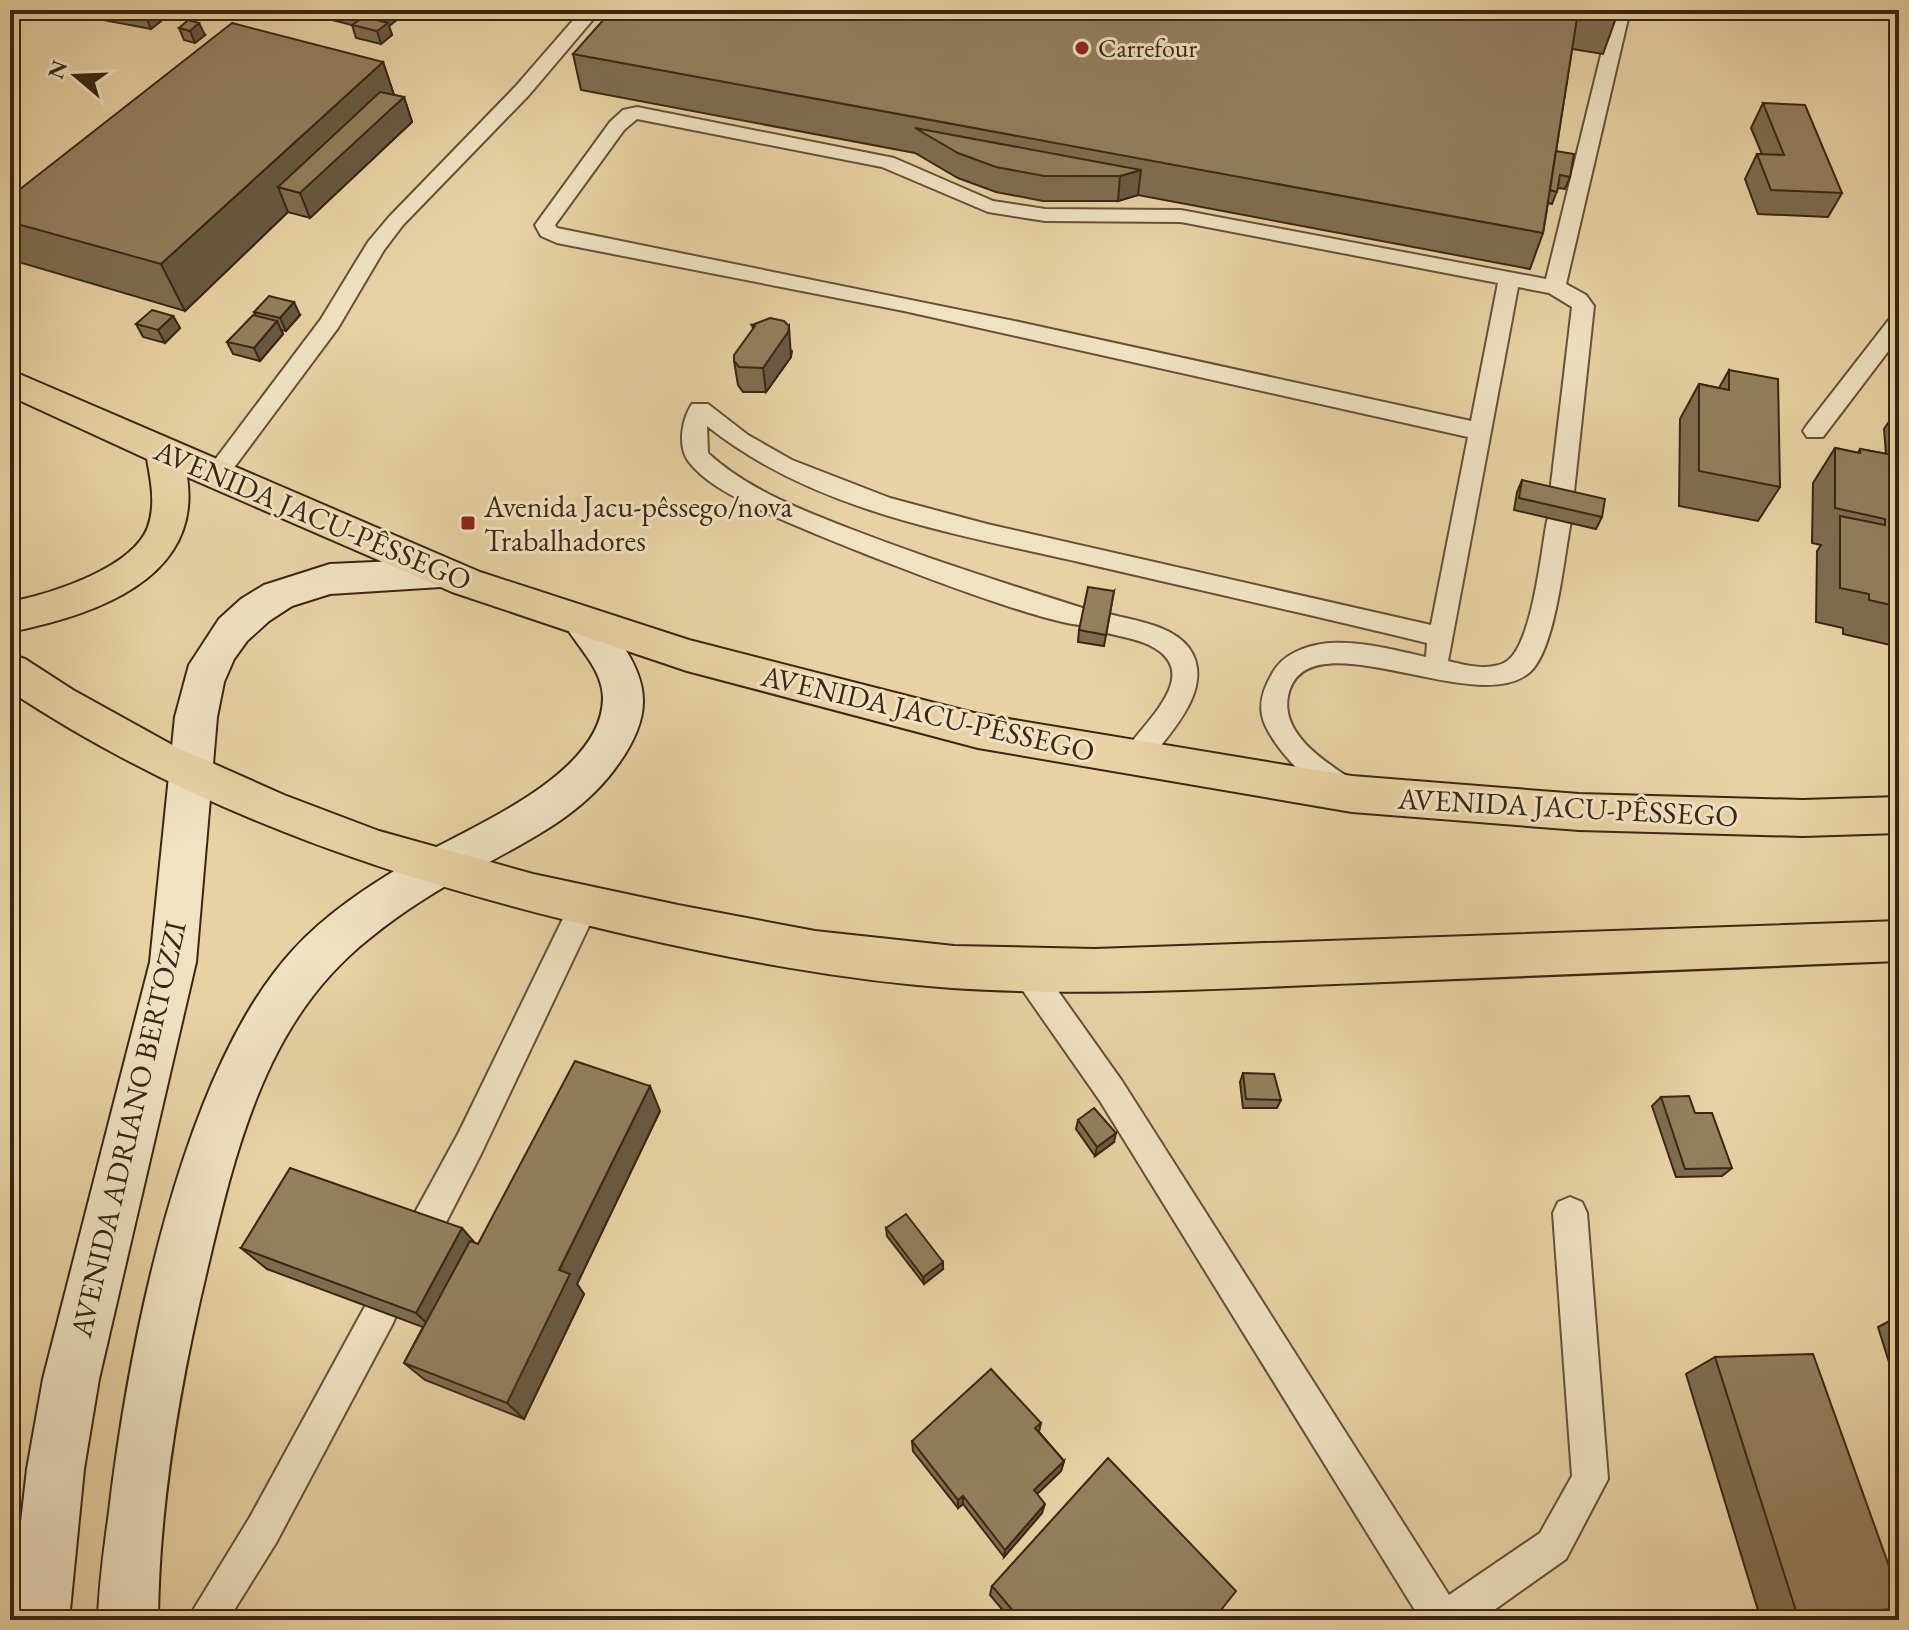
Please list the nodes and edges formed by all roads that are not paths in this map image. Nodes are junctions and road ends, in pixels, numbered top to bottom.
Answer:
1 (592, 10) edge
2 (1621, 10) edge
3 (1509, 278) junction
4 (1555, 287) junction
5 (1899, 322) edge
6 (10, 382) edge
7 (1478, 431) junction
8 (1815, 431) dead end
9 (165, 452) junction
10 (216, 475) junction
11 (441, 573) junction
12 (10, 617) edge
13 (584, 623) junction
14 (1441, 637) junction
15 (10, 670) edge
16 (1434, 671) junction
17 (1134, 759) junction
18 (193, 775) junction
19 (1352, 794) junction
20 (1899, 815) edge
21 (438, 869) junction
22 (584, 905) junction
23 (1899, 941) edge
24 (1025, 969) junction
25 (1570, 1213) dead end
26 (424, 1230) edge
27 (381, 1311) edge
28 (39, 1620) edge
29 (128, 1620) edge
30 (206, 1620) edge
31 (1445, 1620) edge

1 - 10 lane
2 - 4 lane
3 - 4 lane
3 - 7 lane
3 - 7 lane
4 - 16 lane
5 - 8 lane
6 - 9 highway, AVENIDA JACU-PÊSSEGO
7 - 14 lane
9 - 10 highway, AVENIDA JACU-PÊSSEGO
9 - 12 highway
10 - 11 highway, AVENIDA JACU-PÊSSEGO
11 - 13 highway, AVENIDA JACU-PÊSSEGO
11 - 18 main road, AVENIDA ADRIANO BERTOZZI
13 - 17 highway, AVENIDA JACU-PÊSSEGO
13 - 21 main road
14 - 16 lane
14 - 17 lane
15 - 18 highway
16 - 19 lane
17 - 19 highway, AVENIDA JACU-PÊSSEGO
18 - 21 highway
18 - 28 main road, AVENIDA ADRIANO BERTOZZI
19 - 20 highway, AVENIDA JACU-PÊSSEGO
21 - 22 highway
21 - 29 main road
22 - 24 highway
22 - 26 lane
23 - 24 highway
24 - 31 lane
25 - 31 lane
27 - 30 lane

